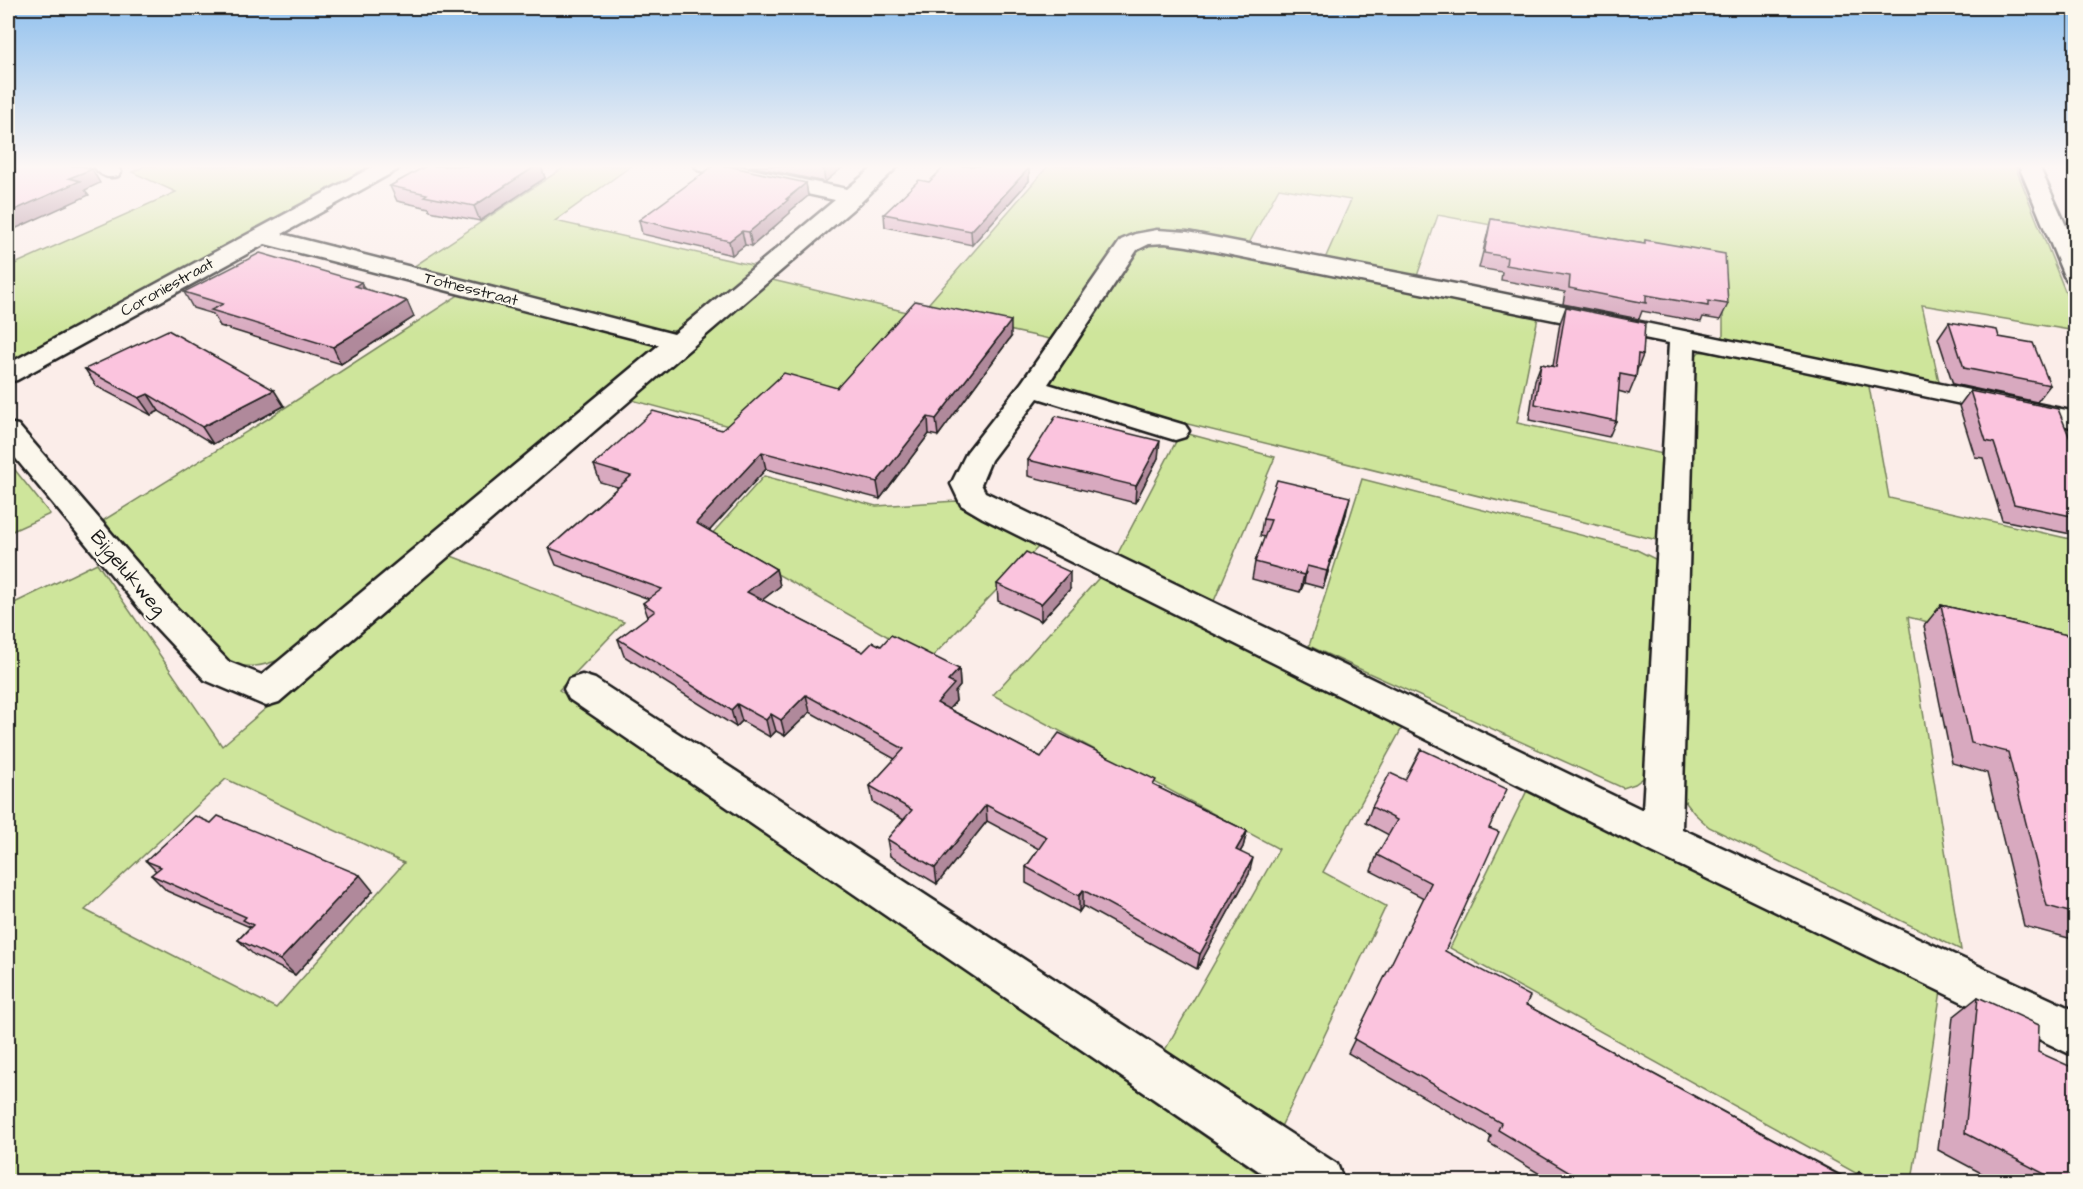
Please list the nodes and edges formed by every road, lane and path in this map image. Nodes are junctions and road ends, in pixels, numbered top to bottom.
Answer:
1 (289, 221) edge
2 (824, 221) edge
3 (2052, 221) edge
4 (262, 236) junction
5 (2076, 276) edge
6 (1682, 339) junction
7 (680, 343) junction
8 (8, 374) edge
9 (1032, 388) junction
10 (2076, 420) edge
11 (8, 430) edge
12 (1175, 432) dead end
13 (582, 689) dead end
14 (1662, 838) junction
15 (2076, 1035) edge
16 (1318, 1182) edge

1 - 4 street, Coroniestraat
2 - 7 street
3 - 5 street
4 - 7 street, Totnesstraat
4 - 8 street, Coroniestraat
6 - 9 street
6 - 10 street
6 - 14 street
7 - 11 street, Bijgelukweg
9 - 12 street
9 - 14 street
13 - 16 street
14 - 15 street

